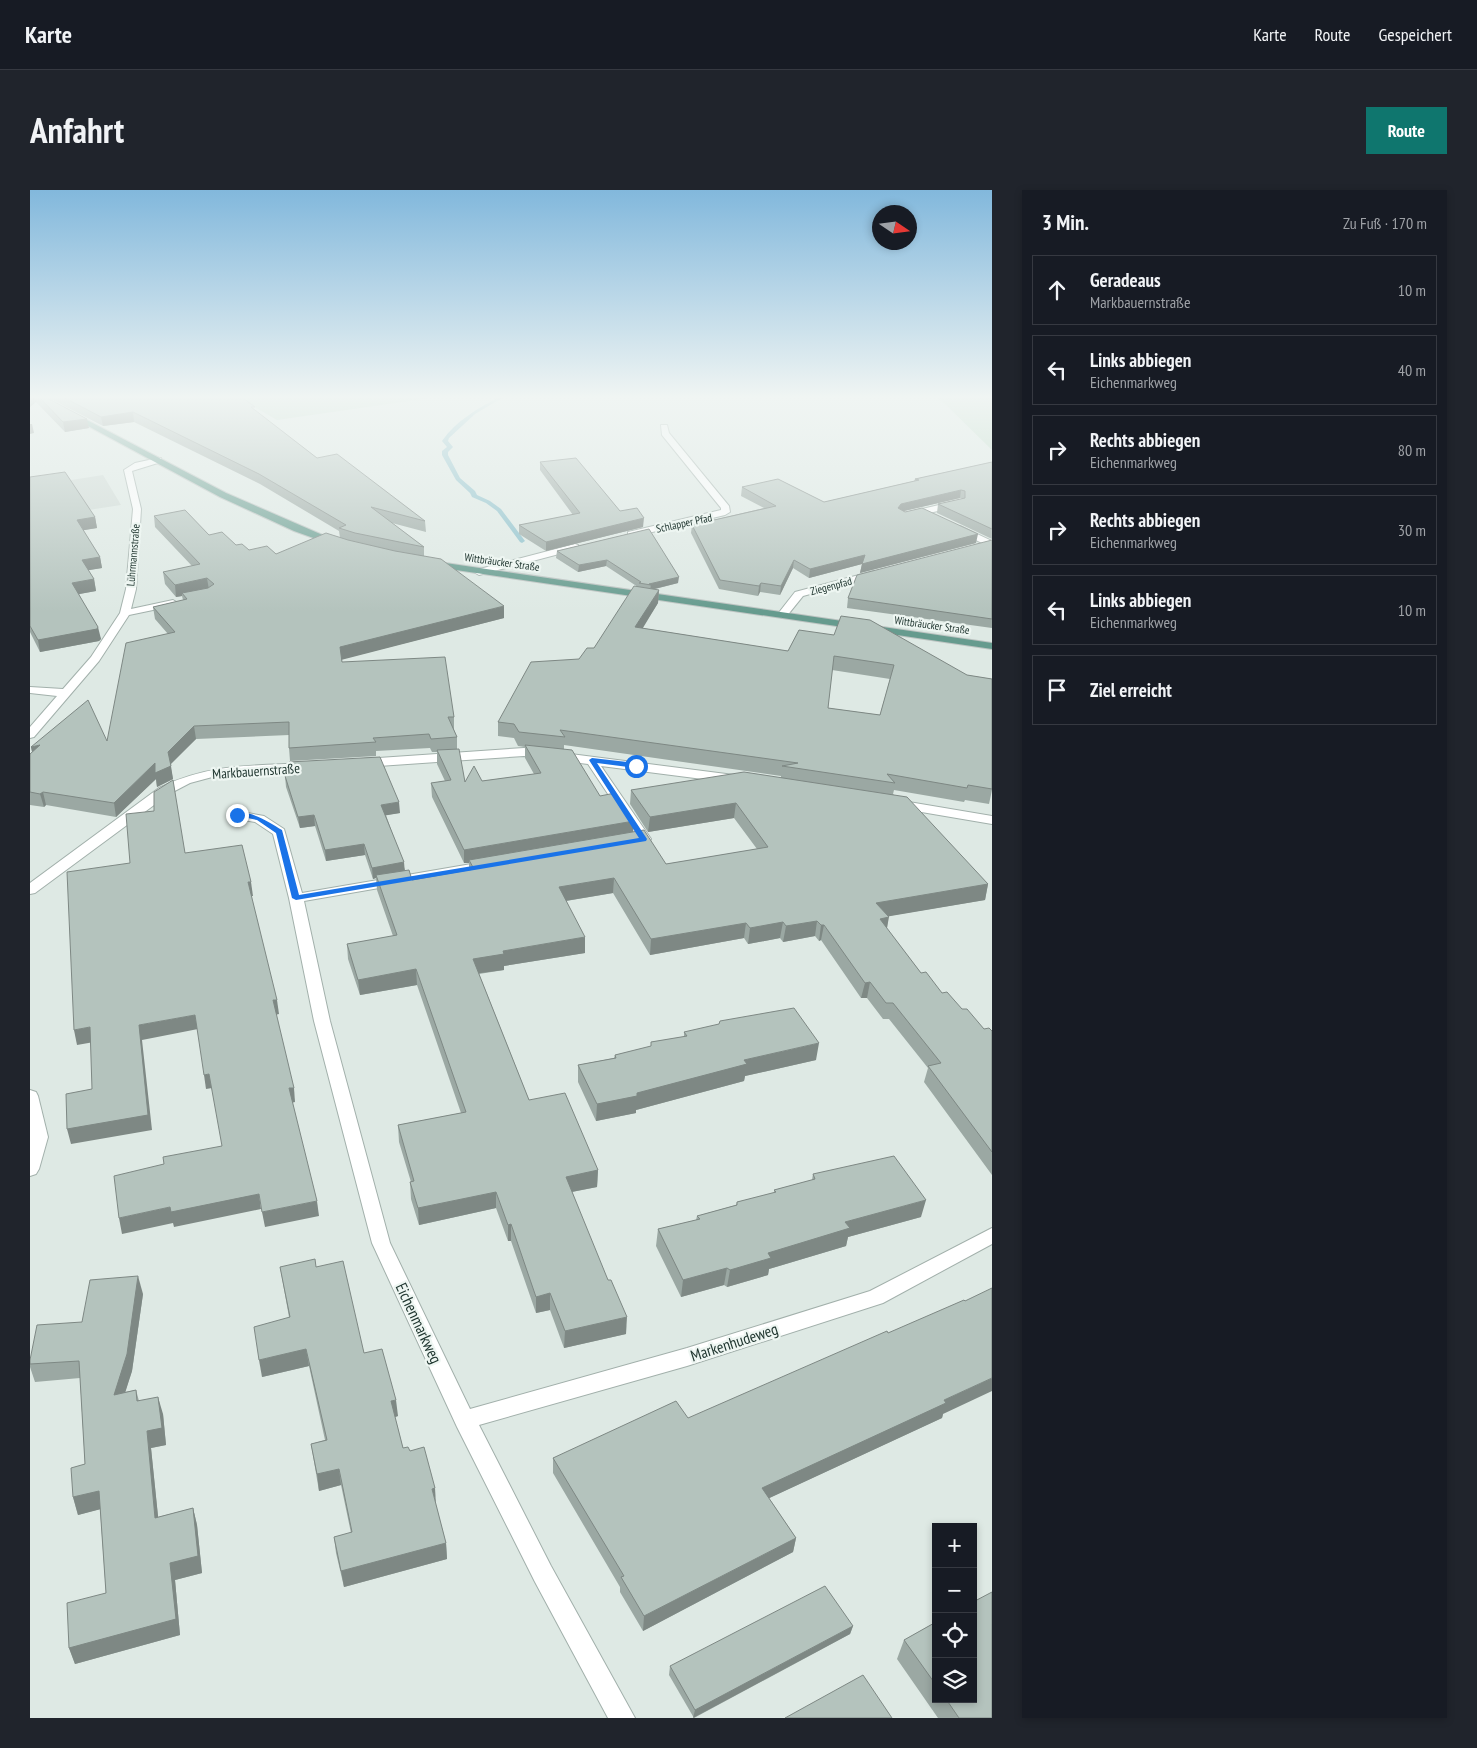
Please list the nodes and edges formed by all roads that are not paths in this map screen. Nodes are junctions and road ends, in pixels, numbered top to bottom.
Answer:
1 (130, 469) edge
2 (175, 469) edge
3 (694, 469) edge
4 (960, 503) edge
5 (923, 512) junction
6 (903, 516) edge
7 (626, 536) edge
8 (589, 544) edge
9 (343, 545) edge
10 (963, 551) edge
11 (422, 562) edge
12 (479, 572) junction
13 (880, 573) edge
14 (181, 601) edge
15 (125, 613) junction
16 (782, 615) junction
17 (992, 646) edge
18 (30, 690) edge
19 (66, 693) junction
20 (30, 734) edge
21 (592, 760) junction
22 (348, 764) edge
23 (319, 766) edge
24 (746, 781) edge
25 (888, 802) edge
26 (237, 815) dead end
27 (992, 820) edge
28 (615, 844) edge
29 (510, 862) edge
30 (30, 890) edge
31 (296, 898) junction
32 (30, 1096) edge
33 (30, 1169) edge
34 (992, 1235) edge
35 (465, 1420) junction
36 (622, 1718) edge

1 - 15 street, Lührmannstraße
2 - 9 main road
3 - 7 street, Schlapper Pfad
4 - 5 street
5 - 6 street
5 - 10 street
8 - 12 street
11 - 12 main road, Wittbräucker Straße
12 - 16 main road, Wittbräucker Straße
13 - 16 street, Ziegenpfad
14 - 15 street
15 - 19 street, Lührmannstraße
16 - 17 main road, Wittbräucker Straße
18 - 19 street
19 - 20 street, Lührmannstraße
21 - 22 street
21 - 24 street
21 - 28 street
23 - 30 street, Markbauernstraße
25 - 27 street
26 - 31 street, Eichenmarkweg
29 - 31 street
31 - 35 street, Eichenmarkweg
32 - 33 street
34 - 35 street, Markenhudeweg
35 - 36 street, Eichenmarkweg

